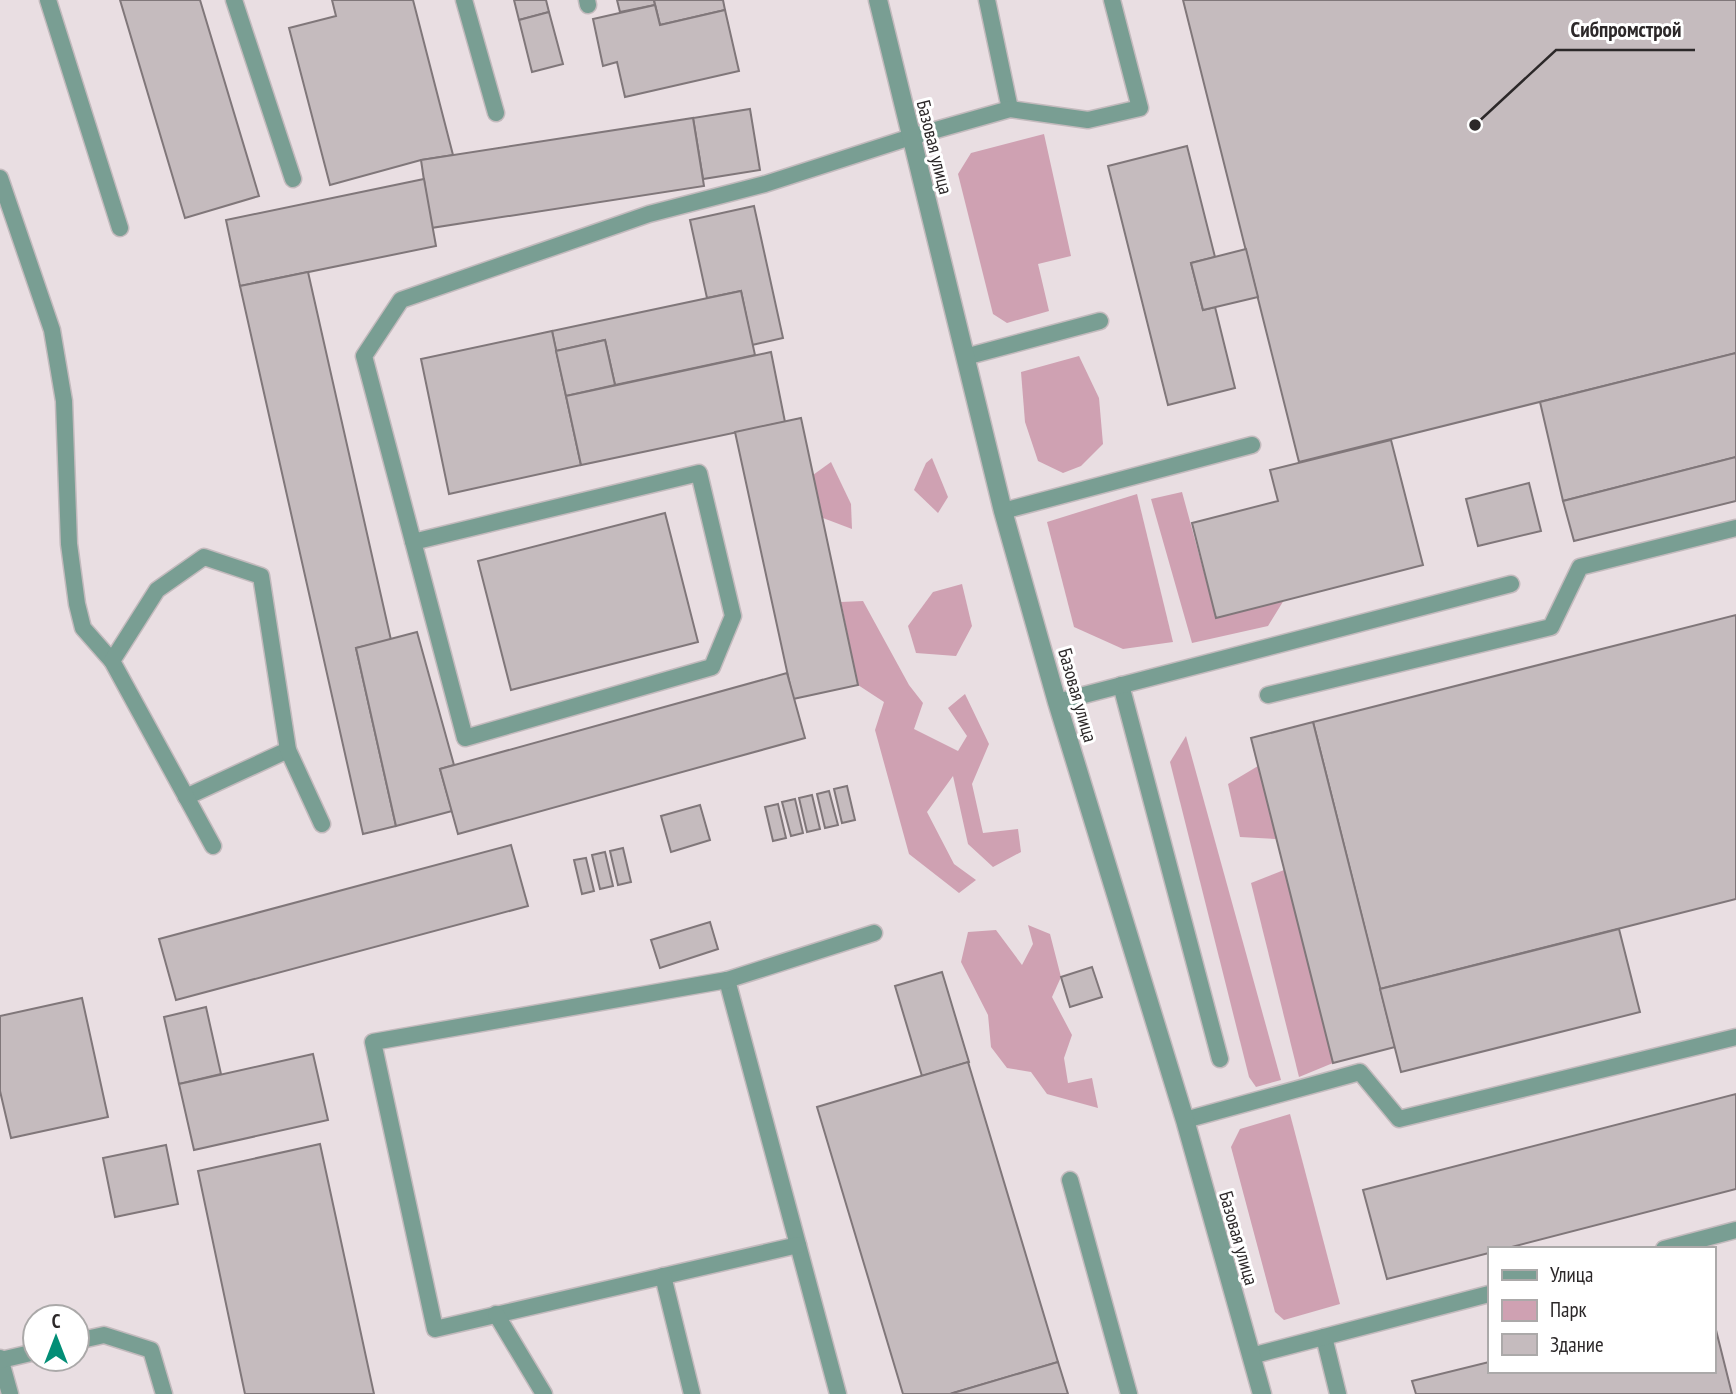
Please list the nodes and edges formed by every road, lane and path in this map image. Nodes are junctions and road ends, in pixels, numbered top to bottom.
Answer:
1 (48, 0) edge
2 (234, 0) edge
3 (464, 0) edge
4 (878, 0) edge
5 (987, 0) edge
6 (1112, 0) edge
7 (1010, 109) junction
8 (496, 113) dead end
9 (911, 137) junction
10 (0, 178) edge
11 (293, 179) dead end
12 (120, 229) dead end
13 (1100, 321) dead end
14 (965, 357) junction
15 (1252, 444) dead end
16 (1003, 511) junction
17 (1736, 528) edge
18 (413, 542) junction
19 (1511, 584) dead end
20 (113, 661) junction
21 (1121, 685) junction
22 (1268, 695) dead end
23 (1057, 702) junction
24 (288, 750) junction
25 (186, 797) junction
26 (322, 824) dead end
27 (213, 846) dead end
28 (874, 933) dead end
29 (727, 980) junction
30 (1736, 1037) edge
31 (1220, 1059) dead end
32 (1185, 1120) junction
33 (1070, 1180) dead end
34 (1736, 1230) edge
35 (798, 1245) junction
36 (1672, 1247) edge
37 (663, 1276) junction
38 (1488, 1294) edge
39 (496, 1314) junction
40 (1324, 1337) junction
41 (91, 1338) edge
42 (21, 1355) edge
43 (1251, 1356) junction
44 (0, 1359) edge
45 (9, 1394) edge
46 (164, 1394) edge
47 (544, 1394) edge
48 (692, 1394) edge
49 (838, 1394) edge
50 (1129, 1394) edge
51 (1262, 1394) edge
52 (1338, 1394) edge

1 - 12 lane
2 - 11 lane
3 - 8 lane
4 - 9 street, Базовая улица
5 - 7 lane
6 - 7 lane
7 - 9 lane
9 - 14 street, Базовая улица
9 - 18 lane
10 - 20 lane
13 - 14 lane
14 - 16 street, Базовая улица
15 - 16 lane
16 - 23 street, Базовая улица
17 - 22 lane
18 - 18 lane
19 - 21 lane
20 - 24 lane
20 - 25 lane
21 - 23 lane
21 - 31 lane
23 - 32 street, Базовая улица
24 - 25 lane
24 - 26 lane
25 - 27 lane
28 - 29 lane
29 - 35 lane
29 - 39 lane
30 - 32 lane
32 - 43 street, Базовая улица
33 - 50 lane
34 - 36 lane
35 - 37 lane
35 - 49 lane
37 - 39 lane
37 - 48 lane
38 - 40 lane
39 - 47 lane
40 - 43 lane
40 - 52 lane
41 - 46 lane
42 - 44 lane
43 - 51 street, Базовая улица
44 - 45 lane

